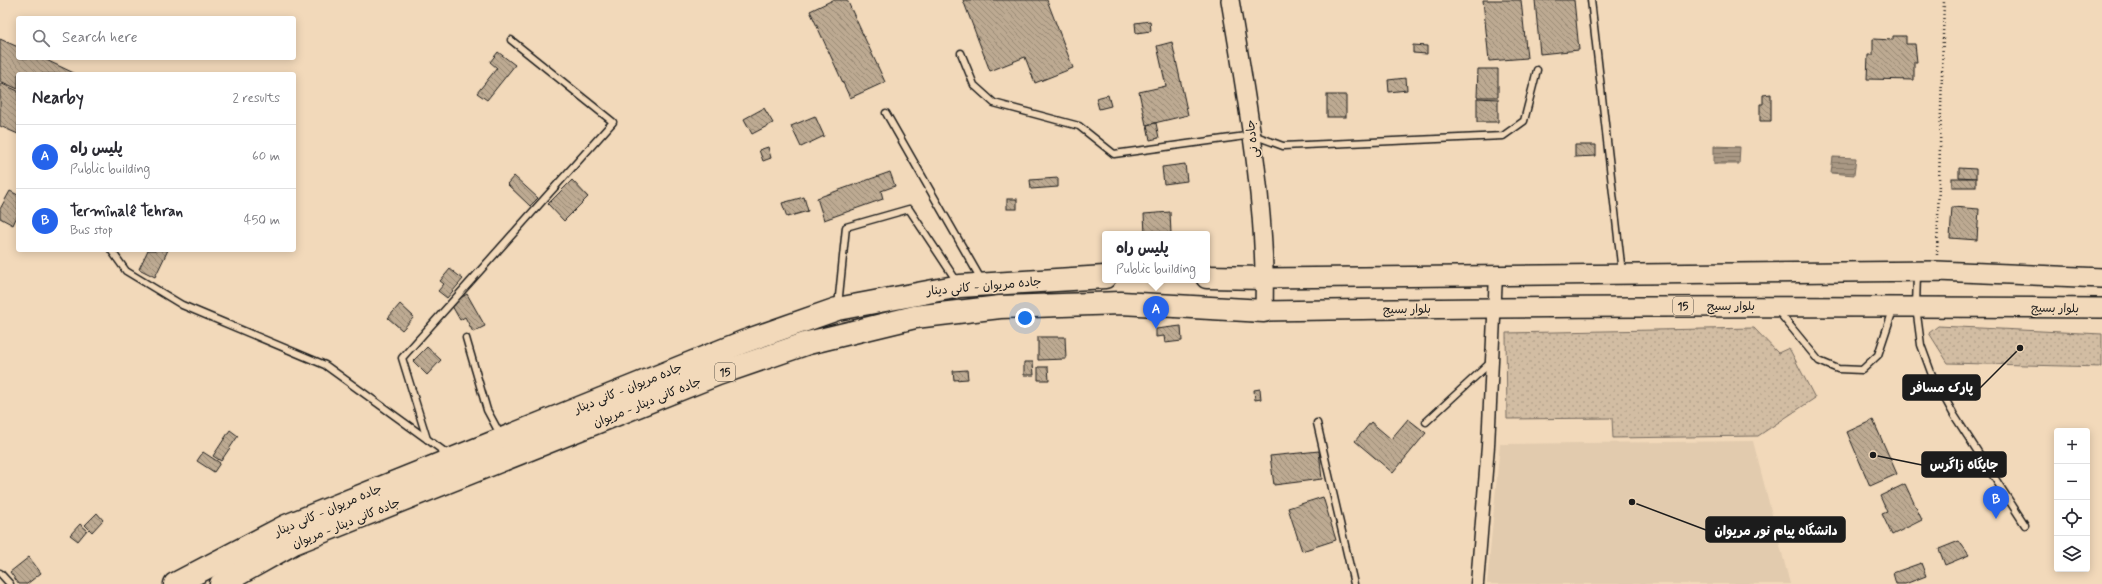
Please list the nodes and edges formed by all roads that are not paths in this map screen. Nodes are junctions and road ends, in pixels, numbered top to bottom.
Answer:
1 (1230, 0) edge
2 (1591, 0) edge
3 (511, 40) dead end
4 (961, 53) dead end
5 (1537, 70) dead end
6 (886, 113) dead end
7 (1253, 135) junction
8 (112, 252) edge
9 (1918, 272) junction
10 (1622, 274) junction
11 (1496, 275) junction
12 (1102, 277) edge
13 (1210, 277) edge
14 (1265, 278) junction
15 (2102, 278) edge
16 (984, 284) junction
17 (960, 286) junction
18 (1773, 305) junction
19 (1894, 306) junction
20 (1916, 306) junction
21 (1494, 307) junction
22 (2102, 308) edge
23 (837, 309) junction
24 (1264, 311) junction
25 (466, 338) dead end
26 (1492, 362) junction
27 (1426, 422) dead end
28 (1317, 423) dead end
29 (502, 438) junction
30 (427, 439) junction
31 (454, 458) junction
32 (2026, 525) dead end
33 (0, 573) edge
34 (10, 584) edge
35 (175, 584) edge
36 (221, 584) edge
37 (1354, 584) edge
38 (1477, 584) edge

1 - 7 main road, جاده نی
2 - 10 lane
3 - 30 lane
4 - 7 lane
5 - 7 lane
6 - 16 lane
7 - 14 main road, جاده نی
8 - 30 lane
9 - 10 main road
9 - 15 main road
9 - 20 lane
10 - 11 main road
11 - 14 main road
11 - 21 street
12 - 16 highway, جاده مریوان - کانی دینار / 15
13 - 14 highway
14 - 24 main road, جاده نی
16 - 17 highway, جاده مریوان - کانی دینار / 15
17 - 23 highway, جاده مریوان - کانی دینار / 15
17 - 23 lane
18 - 19 main road, بلوار بسیج / 15
18 - 19 lane
18 - 21 main road, بلوار بسیج / 15
19 - 20 main road, بلوار بسیج / 15
20 - 22 main road, بلوار بسیج / 15
20 - 32 lane
21 - 24 main road, بلوار بسیج / 15
21 - 26 street
23 - 29 highway, جاده مریوان - کانی دینار / 15
24 - 36 highway, جاده کانی دینار - مریوان / 15
25 - 29 lane
26 - 27 lane
26 - 38 street
28 - 37 lane
29 - 31 highway, جاده مریوان - کانی دینار / 15
30 - 31 lane
31 - 35 highway, جاده مریوان - کانی دینار / 15
33 - 34 lane

